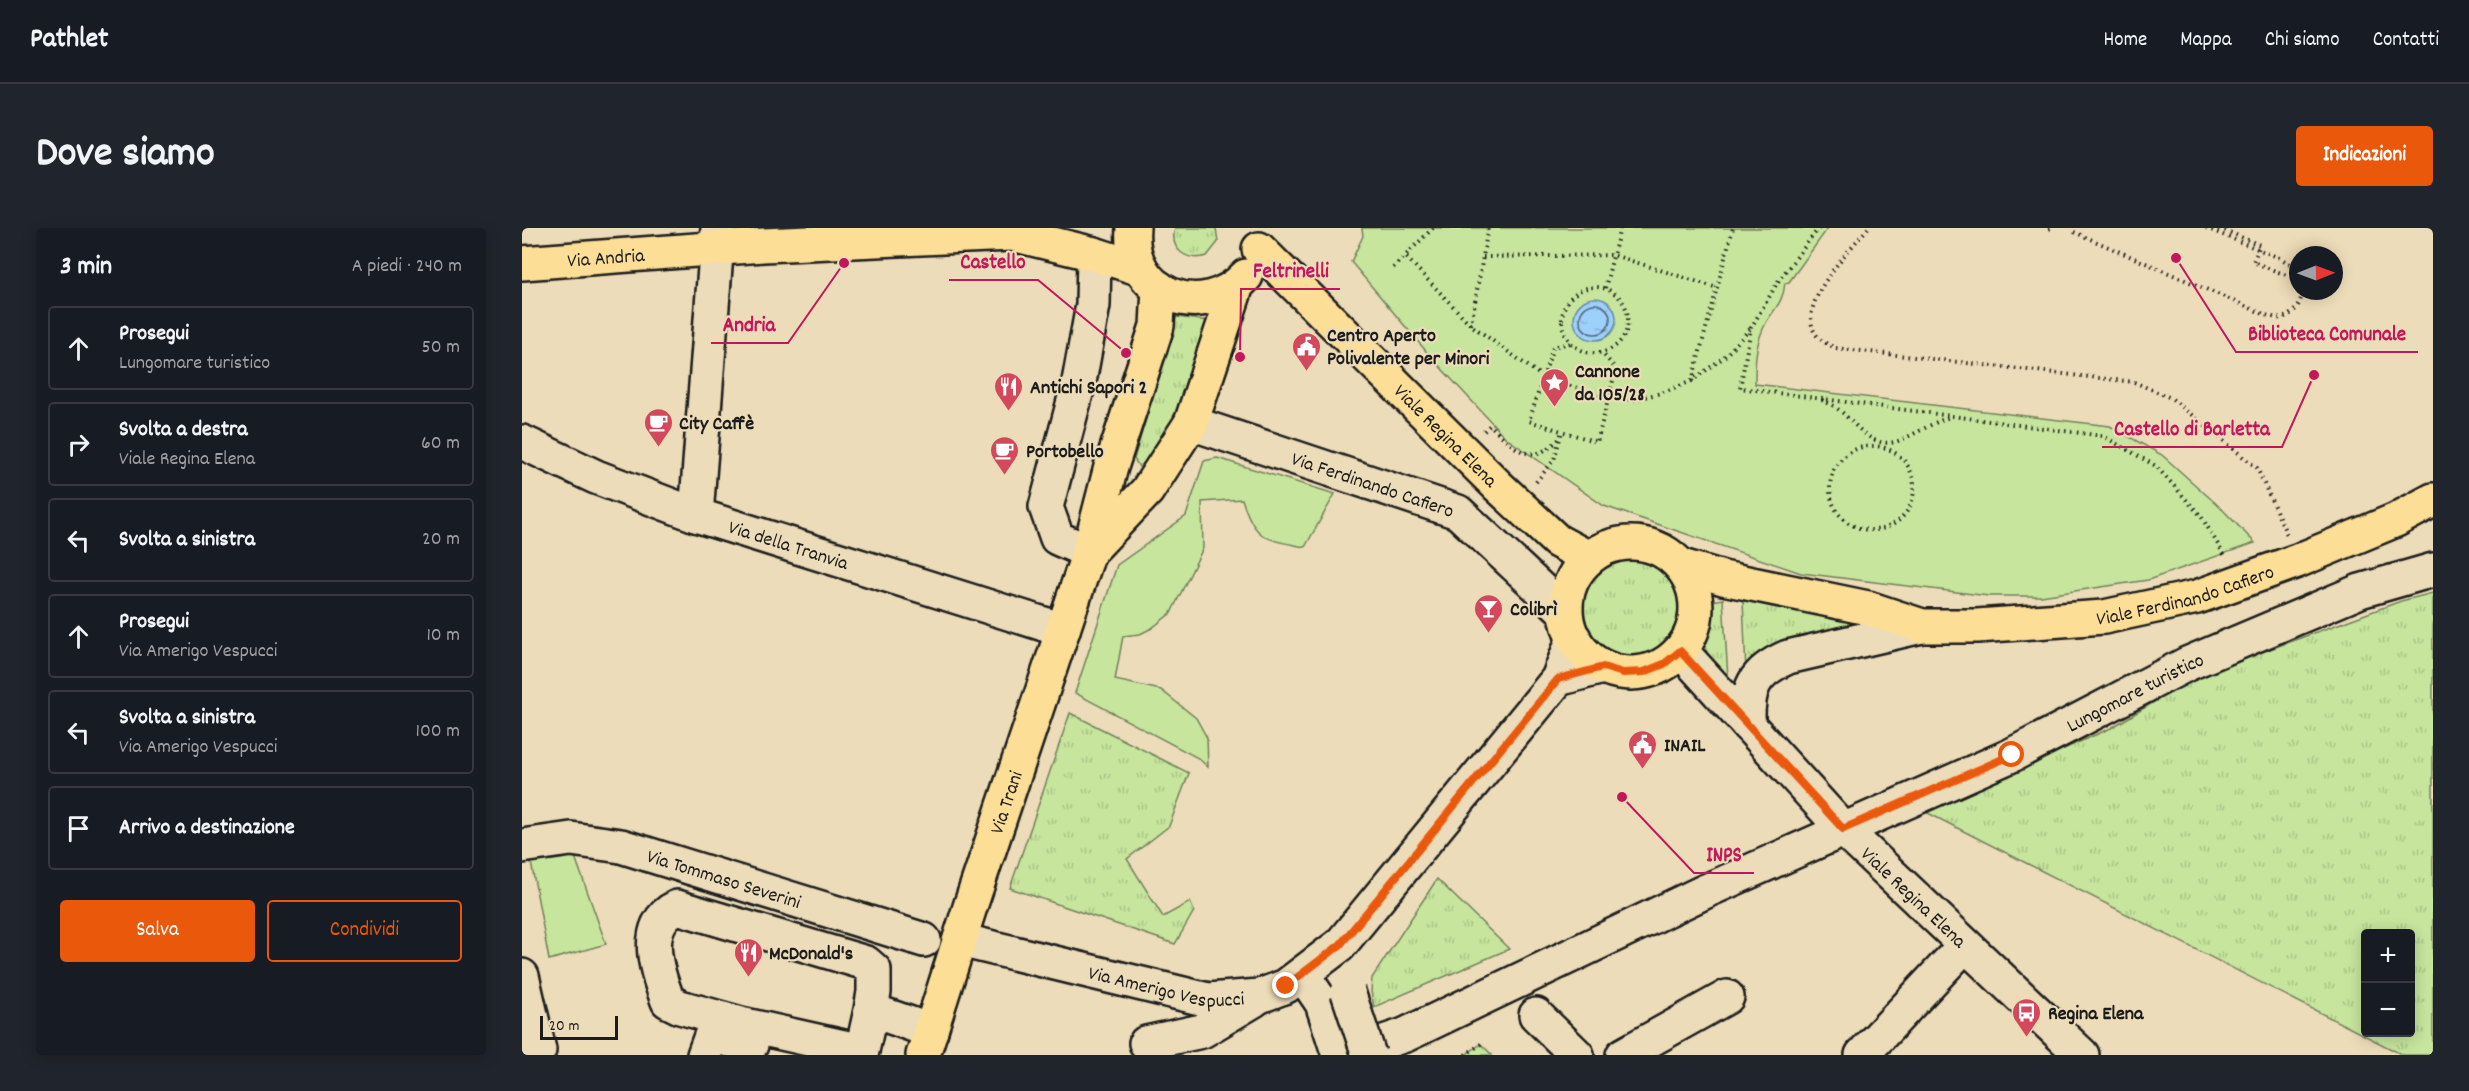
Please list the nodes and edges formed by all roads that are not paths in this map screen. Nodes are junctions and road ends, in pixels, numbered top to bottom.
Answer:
1 (1133, 228) edge
2 (1021, 231) edge
3 (717, 238) edge
4 (1259, 239) edge
5 (1094, 254) junction
6 (522, 262) edge
7 (1150, 279) junction
8 (1237, 285) junction
9 (1191, 423) junction
10 (522, 442) edge
11 (1498, 486) junction
12 (2433, 500) edge
13 (1458, 512) junction
14 (696, 515) junction
15 (1089, 552) junction
16 (1582, 567) junction
17 (2433, 570) edge
18 (1700, 577) junction
19 (1560, 607) dead end
20 (1922, 626) junction
21 (1063, 630) junction
22 (1574, 638) junction
23 (1680, 651) junction
24 (1603, 667) junction
25 (1558, 679) junction
26 (1748, 725) junction
27 (1843, 829) junction
28 (522, 846) edge
29 (924, 940) dead end
30 (960, 940) junction
31 (1972, 952) junction
32 (1329, 956) junction
33 (1302, 975) junction
34 (522, 976) edge
35 (1260, 996) junction
36 (1335, 997) junction
37 (1727, 997) dead end
38 (871, 1011) junction
39 (1536, 1015) dead end
40 (927, 1043) edge
41 (1146, 1043) dead end
42 (862, 1053) edge
43 (531, 1055) edge
44 (704, 1055) edge
45 (793, 1055) edge
46 (1339, 1055) edge
47 (1344, 1055) edge
48 (1369, 1055) edge
49 (1577, 1055) edge
50 (1623, 1055) edge
51 (1862, 1055) edge
52 (1900, 1055) edge
53 (2082, 1055) edge

1 - 7 main road, Via Trani
2 - 3 main road, Via Andria
2 - 5 main road, Via Andria
3 - 6 main road, Via Andria
3 - 14 street
4 - 8 main road
4 - 11 main road, Viale Regina Elena
5 - 7 main road, Via Andria
5 - 15 street
7 - 8 main road, Via Andria
7 - 15 main road, Via Trani
8 - 9 main road, Via Trani
9 - 13 street, Via Ferdinando Cafiero
9 - 15 main road, Via Trani
10 - 14 street, Via della Tranvia
11 - 13 street
11 - 16 main road, Viale Regina Elena
12 - 20 main road, Viale Ferdinando Cafiero
13 - 19 street, Via Ferdinando Cafiero
14 - 21 street, Via della Tranvia
15 - 21 main road, Via Trani
16 - 18 main road
16 - 22 main road
17 - 27 street, Lungomare turistico
18 - 20 main road, Viale Ferdinando Cafiero
18 - 23 main road
20 - 26 street, Viale Ferdinando Cafiero
21 - 30 main road, Via Trani
22 - 24 main road
22 - 25 street, Via Amerigo Vespucci
23 - 24 main road
23 - 26 street, Viale Regina Elena
24 - 25 street
25 - 32 street, Via Amerigo Vespucci
26 - 27 street, Viale Regina Elena
27 - 31 street, Viale Regina Elena
27 - 47 street, Lungomare turistico
28 - 29 street, Via Tommaso Severini
30 - 35 street, Via Amerigo Vespucci
30 - 40 main road, Via Trani
31 - 51 street
31 - 52 street
31 - 53 street, Viale Regina Elena
32 - 33 street, Via Amerigo Vespucci
32 - 36 street
33 - 35 street, Via Amerigo Vespucci
33 - 36 street
34 - 43 street
35 - 41 street
36 - 46 street
36 - 48 street, bridge
37 - 50 street
38 - 40 street
38 - 42 street
38 - 42 street
39 - 49 street
44 - 45 street

